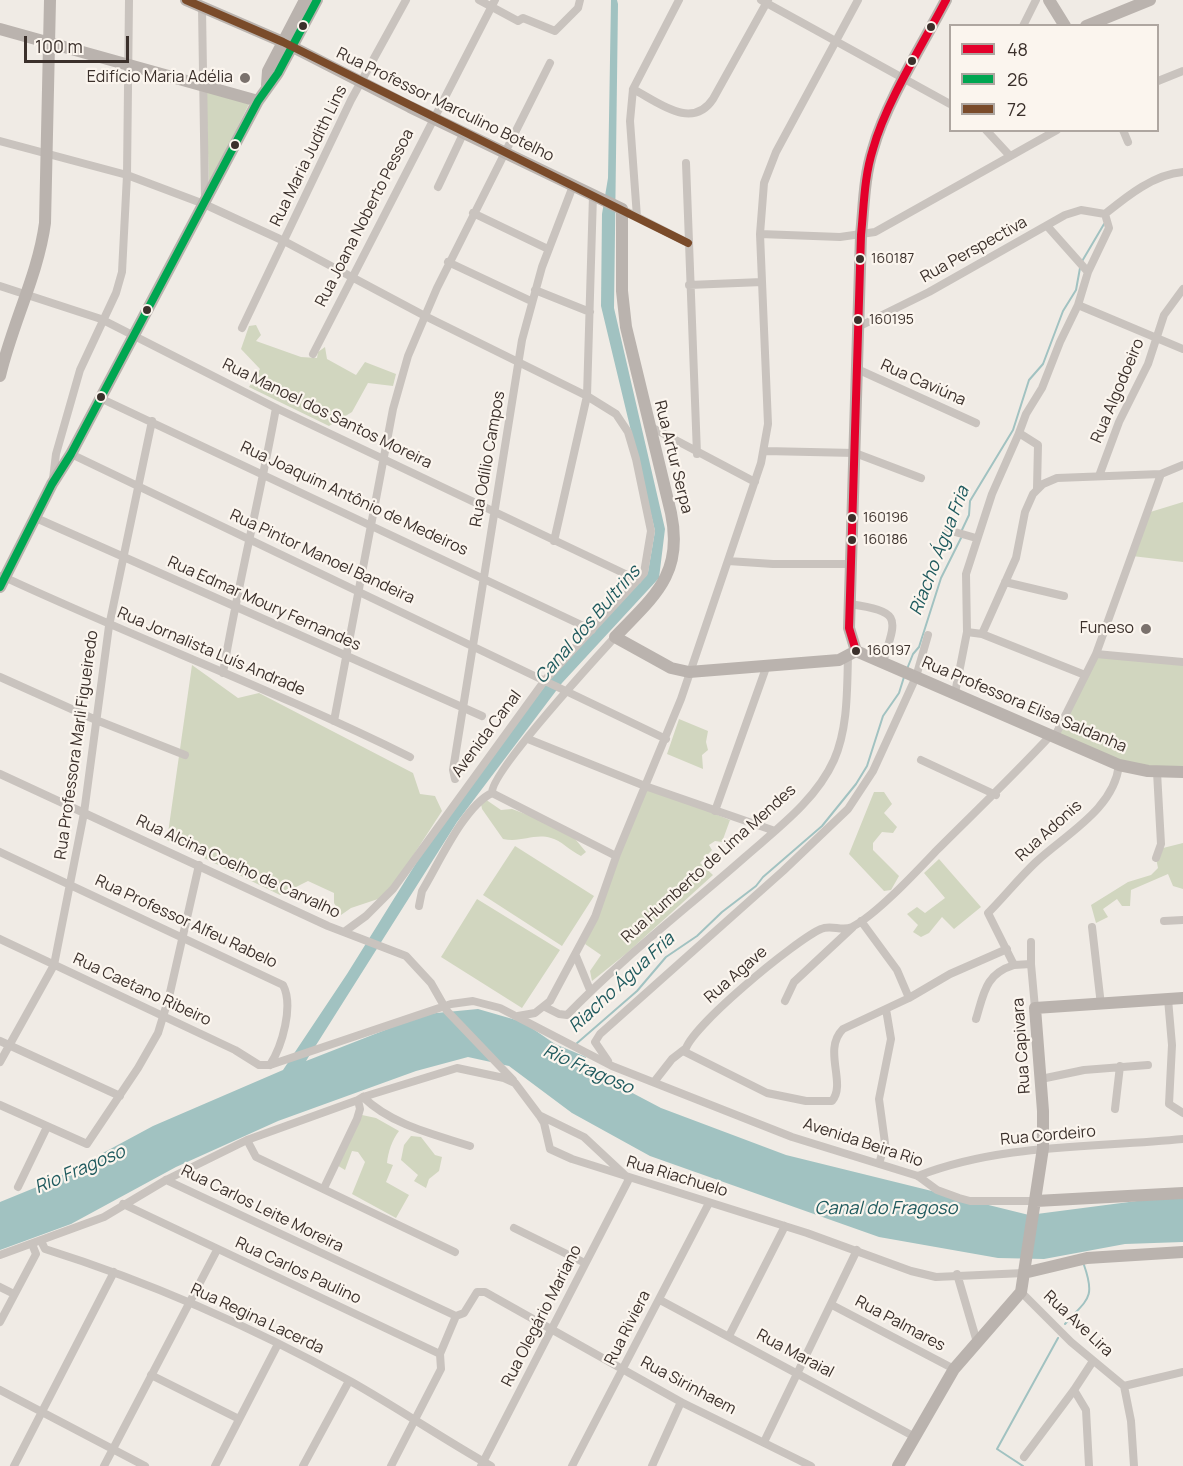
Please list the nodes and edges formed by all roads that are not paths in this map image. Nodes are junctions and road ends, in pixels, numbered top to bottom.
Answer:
1 (50, 0) edge
2 (129, 0) edge
3 (186, 0) edge
4 (304, 0) edge
5 (317, 0) edge
6 (406, 0) edge
7 (479, 0) edge
8 (580, 0) edge
9 (679, 0) edge
10 (858, 0) edge
11 (946, 0) edge
12 (1036, 0) edge
13 (1049, 0) edge
14 (1150, 0) edge
15 (765, 1) edge
16 (493, 4) edge
17 (202, 8) junction
18 (1024, 24) edge
19 (1064, 24) edge
20 (1091, 24) edge
21 (0, 29) edge
22 (835, 41) junction
23 (49, 42) junction
24 (287, 44) junction
25 (127, 63) junction
26 (550, 63) dead end
27 (1183, 71) edge
28 (905, 79) junction
29 (1159, 81) edge
30 (361, 83) junction
31 (203, 86) junction
32 (633, 89) junction
33 (258, 101) junction
34 (949, 103) edge
35 (433, 118) junction
36 (464, 132) junction
37 (988, 132) edge
38 (1053, 132) edge
39 (1124, 132) edge
40 (0, 141) edge
41 (1128, 142) dead end
42 (503, 152) junction
43 (48, 154) junction
44 (1010, 156) junction
45 (686, 163) dead end
46 (1183, 172) edge
47 (127, 176) junction
48 (573, 186) junction
49 (438, 187) dead end
50 (597, 197) junction
51 (205, 203) junction
52 (620, 208) junction
53 (473, 213) junction
54 (637, 217) junction
55 (1107, 221) junction
56 (1048, 227) junction
57 (760, 234) junction
58 (861, 235) junction
59 (284, 242) junction
60 (688, 243) junction
61 (548, 249) junction
62 (448, 262) junction
63 (1087, 271) junction
64 (353, 278) junction
65 (762, 282) junction
66 (0, 285) edge
67 (689, 285) junction
68 (1183, 288) edge
69 (535, 290) junction
70 (25, 294) junction
71 (531, 301) junction
72 (1078, 305) junction
73 (590, 312) junction
74 (425, 316) junction
75 (101, 319) junction
76 (858, 327) junction
77 (242, 328) dead end
78 (133, 336) junction
79 (1157, 340) junction
80 (1183, 349) edge
81 (313, 354) dead end
82 (519, 361) junction
83 (857, 369) junction
84 (0, 375) edge
85 (587, 396) junction
86 (100, 398) junction
87 (276, 408) junction
88 (152, 421) junction
89 (976, 423) dead end
90 (649, 426) junction
91 (1019, 433) junction
92 (765, 451) junction
93 (855, 453) junction
94 (72, 454) junction
95 (697, 454) junction
96 (384, 460) junction
97 (1183, 465) edge
98 (264, 474) junction
99 (1161, 474) junction
100 (1099, 476) junction
101 (921, 478) dead end
102 (754, 482) junction
103 (52, 484) junction
104 (137, 486) junction
105 (1037, 488) junction
106 (494, 512) junction
107 (36, 518) junction
108 (372, 526) junction
109 (948, 530) dead end
110 (976, 537) junction
111 (249, 540) junction
112 (554, 541) junction
113 (124, 559) junction
114 (728, 561) junction
115 (851, 564) junction
116 (482, 578) junction
117 (2, 580) edge
118 (638, 580) junction
119 (1005, 582) junction
120 (359, 590) junction
121 (1064, 596) dead end
122 (850, 604) junction
123 (234, 607) junction
124 (109, 626) junction
125 (592, 630) junction
126 (967, 632) junction
127 (982, 634) junction
128 (928, 635) dead end
129 (615, 637) junction
130 (471, 645) junction
131 (852, 654) junction
132 (1096, 654) junction
133 (348, 658) junction
134 (883, 662) junction
135 (1183, 662) edge
136 (767, 665) junction
137 (689, 672) junction
138 (224, 674) junction
139 (1084, 675) junction
140 (0, 677) edge
141 (915, 677) junction
142 (546, 681) junction
143 (563, 690) junction
144 (954, 693) junction
145 (462, 708) junction
146 (482, 716) dead end
147 (96, 720) junction
148 (334, 721) junction
149 (1053, 736) junction
150 (666, 738) junction
151 (528, 739) junction
152 (184, 755) dead end
153 (410, 757) dead end
154 (921, 760) dead end
155 (1119, 765) junction
156 (1157, 772) junction
157 (1183, 772) edge
158 (0, 774) edge
159 (455, 779) dead end
160 (645, 786) junction
161 (492, 793) junction
162 (996, 795) junction
163 (715, 811) junction
164 (84, 813) junction
165 (775, 831) junction
166 (0, 852) edge
167 (616, 856) junction
168 (1156, 858) dead end
169 (199, 865) junction
170 (70, 884) junction
171 (419, 906) dead end
172 (1183, 920) edge
173 (1164, 921) dead end
174 (858, 923) junction
175 (1092, 927) dead end
176 (344, 932) junction
177 (182, 936) junction
178 (0, 939) edge
179 (1031, 942) dead end
180 (1007, 949) junction
181 (576, 956) junction
182 (1031, 964) junction
183 (54, 965) junction
184 (1014, 965) junction
185 (590, 990) junction
186 (909, 998) junction
187 (1183, 998) edge
188 (1167, 999) junction
189 (785, 1001) dead end
190 (1101, 1005) junction
191 (545, 1007) junction
192 (1035, 1008) junction
193 (886, 1009) junction
194 (446, 1010) junction
195 (517, 1016) junction
196 (164, 1017) junction
197 (976, 1019) dead end
198 (4, 1044) edge
199 (685, 1049) junction
200 (0, 1062) edge
201 (270, 1065) junction
202 (1148, 1065) dead end
203 (612, 1066) junction
204 (1120, 1066) junction
205 (1172, 1066) junction
206 (1183, 1067) edge
207 (1041, 1079) junction
208 (654, 1082) junction
209 (515, 1083) junction
210 (120, 1096) junction
211 (361, 1098) junction
212 (0, 1105) edge
213 (1114, 1109) dead end
214 (1183, 1113) edge
215 (539, 1115) junction
216 (47, 1127) junction
217 (1183, 1139) edge
218 (247, 1140) junction
219 (470, 1146) dead end
220 (1043, 1149) junction
221 (879, 1164) junction
222 (918, 1176) junction
223 (629, 1179) junction
224 (166, 1180) junction
225 (18, 1187) dead end
226 (324, 1188) junction
227 (1183, 1193) edge
228 (709, 1203) junction
229 (123, 1204) junction
230 (1036, 1205) junction
231 (785, 1226) junction
232 (514, 1228) dead end
233 (41, 1241) junction
234 (32, 1244) junction
235 (857, 1250) junction
236 (217, 1251) junction
237 (455, 1252) dead end
238 (1183, 1252) edge
239 (0, 1255) edge
240 (585, 1263) junction
241 (1024, 1270) junction
242 (114, 1272) junction
243 (957, 1274) junction
244 (0, 1287) edge
245 (1021, 1292) junction
246 (14, 1294) junction
247 (660, 1300) junction
248 (189, 1303) junction
249 (832, 1305) junction
250 (456, 1316) junction
251 (0, 1322) edge
252 (553, 1331) junction
253 (729, 1336) junction
254 (977, 1342) junction
255 (278, 1344) junction
256 (440, 1354) junction
257 (1092, 1361) junction
258 (954, 1369) junction
259 (624, 1370) junction
260 (799, 1372) junction
261 (1183, 1372) edge
262 (151, 1375) junction
263 (349, 1381) junction
264 (1124, 1386) junction
265 (0, 1390) edge
266 (1074, 1390) junction
267 (681, 1402) junction
268 (44, 1413) junction
269 (239, 1419) junction
270 (415, 1419) junction
271 (915, 1437) junction
272 (764, 1442) junction
273 (113, 1449) junction
274 (1024, 1457) dead end
275 (485, 1464) edge
276 (14, 1466) edge
277 (104, 1466) edge
278 (145, 1466) edge
279 (215, 1466) edge
280 (303, 1466) edge
281 (391, 1466) edge
282 (572, 1466) edge
283 (652, 1466) edge
284 (811, 1466) edge
285 (897, 1466) edge
286 (1089, 1466) edge
287 (1134, 1466) edge

1 - 23 street
2 - 25 street
3 - 17 street, Rua Professor Marculino Botelho
4 - 24 street
5 - 24 street
6 - 30 street, Rua Maria Judith Lins
7 - 16 street
8 - 16 street
9 - 32 street
10 - 22 street
11 - 28 street, Rua Humberto de Lima Mendes
12 - 18 street
13 - 19 street
14 - 20 street
15 - 22 street
15 - 32 street
16 - 35 street, Rua Joana Noberto Pessoa
17 - 24 street, Rua Professor Marculino Botelho
17 - 31 street
21 - 23 street
22 - 28 street
22 - 57 street
23 - 25 street
23 - 43 street
24 - 30 street, Rua Professor Marculino Botelho
24 - 33 street
25 - 31 street
25 - 47 street
26 - 42 street
27 - 29 street
28 - 34 street
28 - 58 street, Rua Humberto de Lima Mendes
30 - 35 street, Rua Professor Marculino Botelho
30 - 59 street, Rua Maria Judith Lins
31 - 33 street
31 - 51 street
32 - 54 street
33 - 51 street
35 - 36 street, Rua Professor Marculino Botelho
35 - 64 street, Rua Joana Noberto Pessoa
36 - 42 street, Rua Professor Marculino Botelho
36 - 49 street
37 - 44 street
38 - 44 street
39 - 41 street
40 - 43 street
42 - 48 street, Rua Professor Marculino Botelho
42 - 53 street
43 - 47 street
43 - 70 street
44 - 58 street
45 - 60 street
46 - 55 street
47 - 51 street
47 - 75 street
48 - 50 street, Rua Professor Marculino Botelho
48 - 61 street, Rua Odílio Campos
50 - 52 street, Rua Professor Marculino Botelho
50 - 73 street
51 - 59 street
51 - 78 street
52 - 54 street, Rua Professor Marculino Botelho
52 - 90 street, Rua Artur Serpa
53 - 61 street
53 - 62 street
54 - 60 street, Rua Professor Marculino Botelho
55 - 56 street, Rua Perspectiva
55 - 63 street
56 - 63 street
56 - 76 street, Rua Perspectiva
57 - 58 street
57 - 65 street
58 - 76 street, Rua Humberto de Lima Mendes
59 - 64 street
59 - 77 street, Rua Maria Judith Lins
60 - 67 street
61 - 69 street, Rua Odílio Campos
62 - 71 street
62 - 74 street
63 - 72 street
64 - 74 street
64 - 81 street, Rua Joana Noberto Pessoa
65 - 67 street
65 - 92 street
66 - 70 street, Rua Manoel dos Santos Moreira
67 - 95 street
68 - 79 street, Rua Algodoeiro
69 - 71 street, Rua Odílio Campos
69 - 73 street
70 - 75 street, Rua Manoel dos Santos Moreira
70 - 84 street
71 - 82 street, Rua Odílio Campos
72 - 79 street
72 - 91 street
73 - 85 street
74 - 82 street
74 - 96 street
75 - 78 street, Rua Manoel dos Santos Moreira
75 - 103 street
76 - 83 street, Rua Humberto de Lima Mendes
78 - 86 street
78 - 87 street, Rua Manoel dos Santos Moreira
79 - 80 street
79 - 100 street, Rua Algodoeiro
82 - 85 street
82 - 106 street, Rua Odílio Campos
83 - 89 street, Rua Caviúna
83 - 93 street, Rua Humberto de Lima Mendes
85 - 112 street
85 - 118 street, Avenida Canal
86 - 88 street, Rua Joaquim Antônio de Medeiros
86 - 94 street
87 - 96 street, Rua Manoel dos Santos Moreira
87 - 98 street
88 - 98 street, Rua Joaquim Antônio de Medeiros
88 - 104 street, Rua Professora Marli Figueiredo
90 - 95 street
90 - 129 street, Rua Artur Serpa
91 - 105 street
91 - 110 street
92 - 93 street
92 - 102 street
93 - 101 street
93 - 115 street, Rua Humberto de Lima Mendes
94 - 103 street
94 - 104 street, Rua Pintor Manoel Bandeira
95 - 102 street
96 - 106 street, Rua Manoel dos Santos Moreira
96 - 108 street
97 - 99 street
98 - 108 street, Rua Joaquim Antônio de Medeiros
98 - 111 street
99 - 100 street
99 - 132 street
100 - 105 street
102 - 114 street
103 - 107 street
104 - 111 street, Rua Pintor Manoel Bandeira
104 - 113 street, Rua Professora Marli Figueiredo
105 - 119 street
106 - 112 street, Rua Manoel dos Santos Moreira
106 - 116 street, Rua Odílio Campos
107 - 113 street, Rua Edmar Moury Fernandes
107 - 117 street
108 - 116 street, Rua Joaquim Antônio de Medeiros
108 - 120 street
109 - 110 street
110 - 126 street
111 - 120 street, Rua Pintor Manoel Bandeira
111 - 123 street
112 - 118 street, Rua Manoel dos Santos Moreira
113 - 123 street, Rua Edmar Moury Fernandes
113 - 124 street, Rua Professora Marli Figueiredo
114 - 115 street
114 - 137 street
115 - 122 street, Rua Humberto de Lima Mendes
116 - 125 street, Rua Joaquim Antônio de Medeiros
116 - 130 street, Rua Odílio Campos
117 - 124 street, Rua Jornalista Luís Andrade
118 - 125 street, Avenida Canal
119 - 121 street
119 - 127 street
120 - 130 street, Rua Pintor Manoel Bandeira
120 - 133 street
122 - 131 street, Rua Humberto de Lima Mendes
122 - 134 street
123 - 133 street, Rua Edmar Moury Fernandes
123 - 138 street
124 - 138 street, Rua Jornalista Luís Andrade
124 - 147 street, Rua Professora Marli Figueiredo
125 - 142 street, Avenida Canal
126 - 127 street
126 - 144 street
127 - 139 street
128 - 141 street
129 - 137 street
129 - 143 street, Rua Artur Serpa
130 - 142 street, Rua Pintor Manoel Bandeira
130 - 145 street, Rua Odílio Campos
131 - 134 street, Rua Professora Elisa Saldanha
131 - 136 street
131 - 165 street, Rua Humberto de Lima Mendes
132 - 135 street
132 - 139 street
133 - 145 street, Rua Edmar Moury Fernandes
133 - 148 street
134 - 141 street, Rua Professora Elisa Saldanha
136 - 137 street
136 - 163 street
137 - 150 street
138 - 148 street, Rua Jornalista Luís Andrade
139 - 149 street
140 - 147 street
141 - 144 street, Rua Professora Elisa Saldanha
141 - 203 street
142 - 143 street, Rua Pintor Manoel Bandeira
142 - 176 street, Avenida Canal
143 - 150 street, Rua Pintor Manoel Bandeira
143 - 151 street, Rua Artur Serpa
144 - 149 street, Rua Professora Elisa Saldanha
145 - 146 street, Rua Edmar Moury Fernandes
145 - 159 street, Rua Odílio Campos
147 - 152 street
147 - 164 street, Rua Professora Marli Figueiredo
148 - 153 street, Rua Jornalista Luís Andrade
149 - 155 street, Rua Professora Elisa Saldanha
149 - 162 street
150 - 160 street
151 - 160 street
151 - 161 street, Rua Artur Serpa
154 - 162 street
155 - 156 street, Rua Professora Elisa Saldanha
155 - 180 street, Rua Adonis
156 - 157 street, Rua Professora Elisa Saldanha
156 - 168 street
158 - 164 street, Rua Alcina Coelho de Carvalho
160 - 163 street
160 - 167 street
161 - 167 street
161 - 171 street
162 - 174 street
163 - 165 street
164 - 169 street, Rua Alcina Coelho de Carvalho
164 - 170 street, Rua Professora Marli Figueiredo
165 - 185 street, Rua Humberto de Lima Mendes
166 - 170 street, Rua Professor Alfeu Rabelo
167 - 181 street
169 - 176 street, Rua Alcina Coelho de Carvalho
169 - 177 street
170 - 177 street, Rua Professor Alfeu Rabelo
170 - 183 street, Rua Professora Marli Figueiredo
172 - 173 street
174 - 186 street
174 - 189 street
174 - 199 street, Rua Agave
175 - 190 street
176 - 194 street, Rua Alcina Coelho de Carvalho
177 - 196 street
177 - 201 street, Rua Professor Alfeu Rabelo
178 - 183 street, Rua Caetano Ribeiro
179 - 182 street, Rua Capivara
180 - 184 street
180 - 186 street
181 - 185 street
181 - 191 street
182 - 184 street
182 - 192 street, Rua Capivara
183 - 196 street, Rua Caetano Ribeiro
183 - 198 street, Rua Professora Marli Figueiredo
184 - 197 street
185 - 191 street, Rua Humberto de Lima Mendes
186 - 193 street
187 - 188 street
188 - 190 street
188 - 205 street
190 - 192 street
191 - 195 street
192 - 207 street, Rua Capivara
193 - 199 street
193 - 221 street
194 - 195 street, Avenida Beira Rio
194 - 201 street, Avenida Beira Rio
194 - 209 street, Rua Alcina Coelho de Carvalho
195 - 203 street, Avenida Beira Rio
196 - 201 street, Rua Caetano Ribeiro
196 - 210 street
198 - 200 street, Rua Professora Marli Figueiredo
198 - 210 street
199 - 208 street, Rua Agave
202 - 204 street
203 - 208 street, Avenida Beira Rio
204 - 207 street
204 - 213 street
205 - 206 street
205 - 214 street
207 - 220 street, Rua Capivara
208 - 221 street, Avenida Beira Rio
209 - 211 street
209 - 215 street, Rua Riachuelo
210 - 216 street
211 - 218 street
211 - 219 street
211 - 226 street
212 - 216 street
215 - 223 street
215 - 223 street, Rua Riachuelo
216 - 225 street
217 - 220 street, Rua Cordeiro
218 - 224 street
218 - 226 street
220 - 222 street, Rua Cordeiro
220 - 230 street, Rua Capivara
221 - 222 street, Avenida Beira Rio
222 - 230 street, Avenida Beira Rio
223 - 228 street, Rua Riachuelo
223 - 240 street, Rua Olegário Mariano
224 - 229 street, Rua Carlos Leite Moreira
224 - 250 street, Rua Carlos Leite Moreira
226 - 237 street
227 - 230 street, Avenida Beira Rio
228 - 231 street, Rua Riachuelo
228 - 247 street, Rua Riviera
229 - 233 street, Rua Carlos Leite Moreira
229 - 236 street, Rua Carlos Paulino
230 - 241 street, Rua Ave Lira
231 - 235 street, Rua Riachuelo
231 - 253 street
232 - 240 street
233 - 234 street
233 - 242 street, Rua Regina Lacerda
234 - 239 street
234 - 246 street
235 - 243 street, Rua Riachuelo
235 - 249 street
236 - 248 street
236 - 256 street, Rua Carlos Paulino
238 - 241 street
240 - 252 street, Rua Olegário Mariano
241 - 243 street, Rua Riachuelo
241 - 245 street, Rua Ave Lira
242 - 248 street, Rua Regina Lacerda
242 - 268 street
243 - 254 street
244 - 246 street
245 - 254 street
245 - 257 street, Rua Ave Lira
246 - 251 street
247 - 253 street, Rua Maraial
247 - 259 street, Rua Riviera
248 - 255 street, Rua Regina Lacerda
248 - 262 street
249 - 258 street, Rua Palmares
249 - 260 street
250 - 252 street, Rua Sirinhaem
250 - 256 street
252 - 259 street, Rua Sirinhaem
252 - 275 street, Rua Olegário Mariano
253 - 260 street, Rua Maraial
254 - 258 street
255 - 263 street, Rua Regina Lacerda
255 - 269 street
256 - 270 street
257 - 264 street, Rua Ave Lira
257 - 266 street
258 - 271 street
259 - 267 street, Rua Sirinhaem
259 - 282 street, Rua Riviera
260 - 271 street, Rua Maraial
260 - 272 street
261 - 264 street
262 - 269 street
262 - 273 street
263 - 270 street, Rua Regina Lacerda
263 - 280 street
264 - 287 street
265 - 268 street
266 - 274 street
266 - 286 street
267 - 272 street, Rua Sirinhaem
267 - 283 street
268 - 273 street
268 - 276 street
269 - 279 street
270 - 275 street, Rua Regina Lacerda
270 - 281 street
271 - 285 street
272 - 284 street, Rua Sirinhaem
273 - 277 street
273 - 278 street

